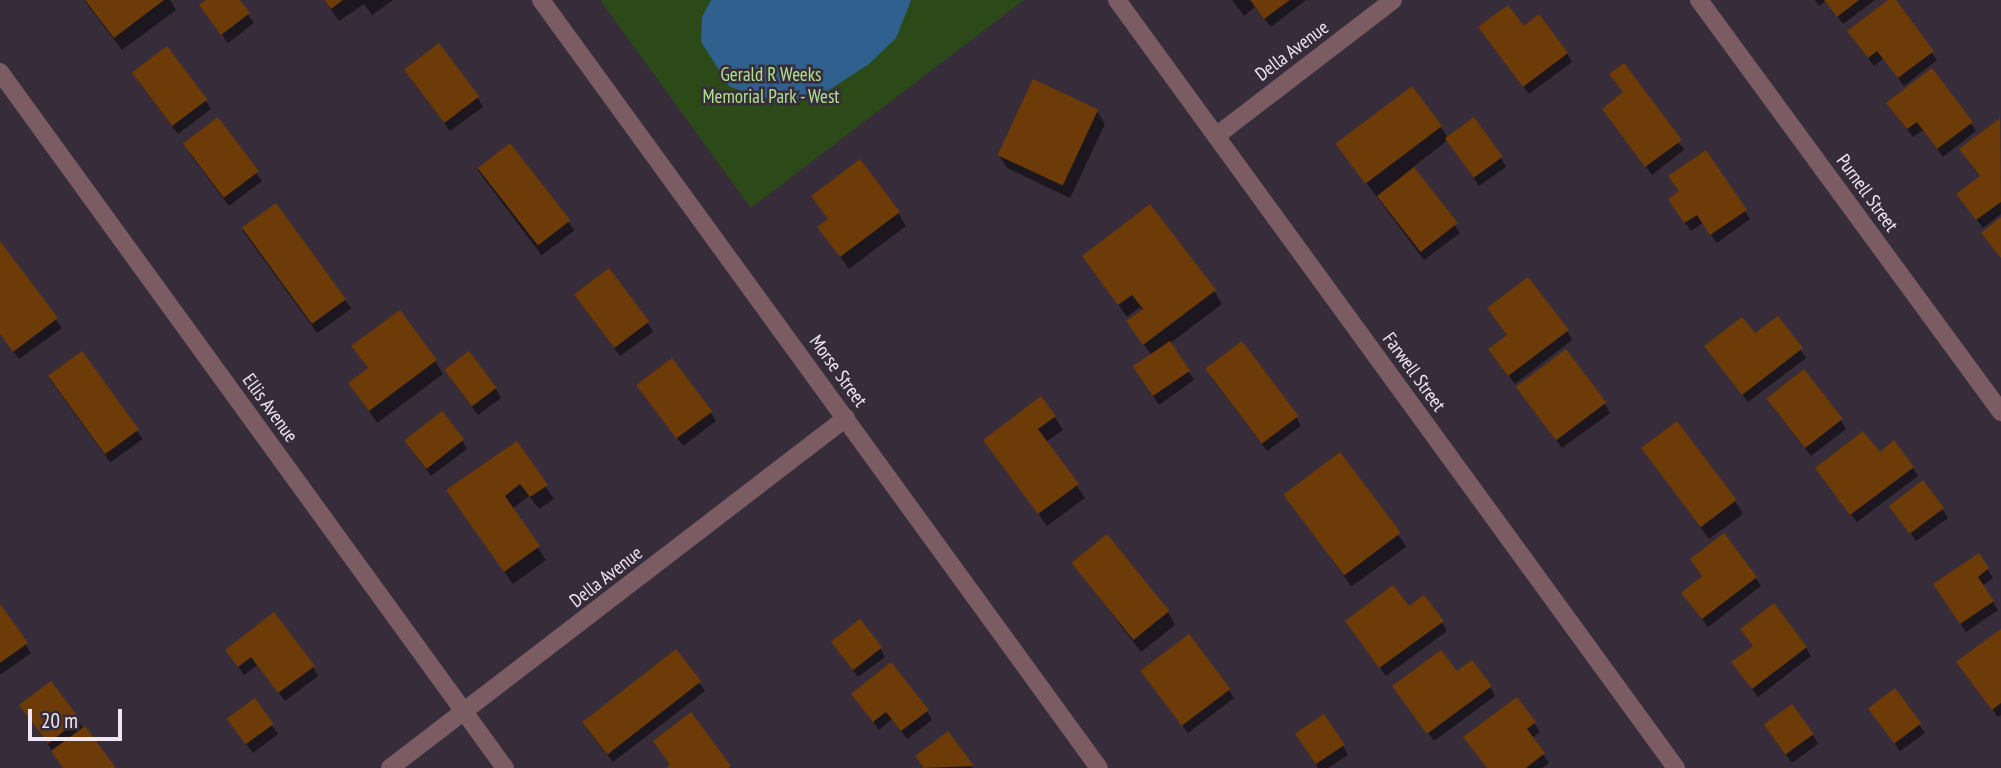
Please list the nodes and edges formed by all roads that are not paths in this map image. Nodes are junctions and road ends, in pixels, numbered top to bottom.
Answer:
1 (541, 0) edge
2 (1117, 0) edge
3 (1393, 0) edge
4 (1699, 0) edge
5 (0, 72) edge
6 (1216, 136) junction
7 (2001, 412) edge
8 (846, 418) junction
9 (464, 712) junction
10 (390, 768) edge
11 (505, 768) edge
12 (1099, 768) edge
13 (1676, 768) edge

1 - 8 street, Morse Street
2 - 6 street, Farwell Street
3 - 6 street, Della Avenue
4 - 7 street, Purnell Street
5 - 9 street, Ellis Avenue
6 - 13 street, Farwell Street
8 - 9 street, Della Avenue
8 - 12 street, Morse Street
9 - 10 street, Della Avenue
9 - 11 street, Ellis Avenue

